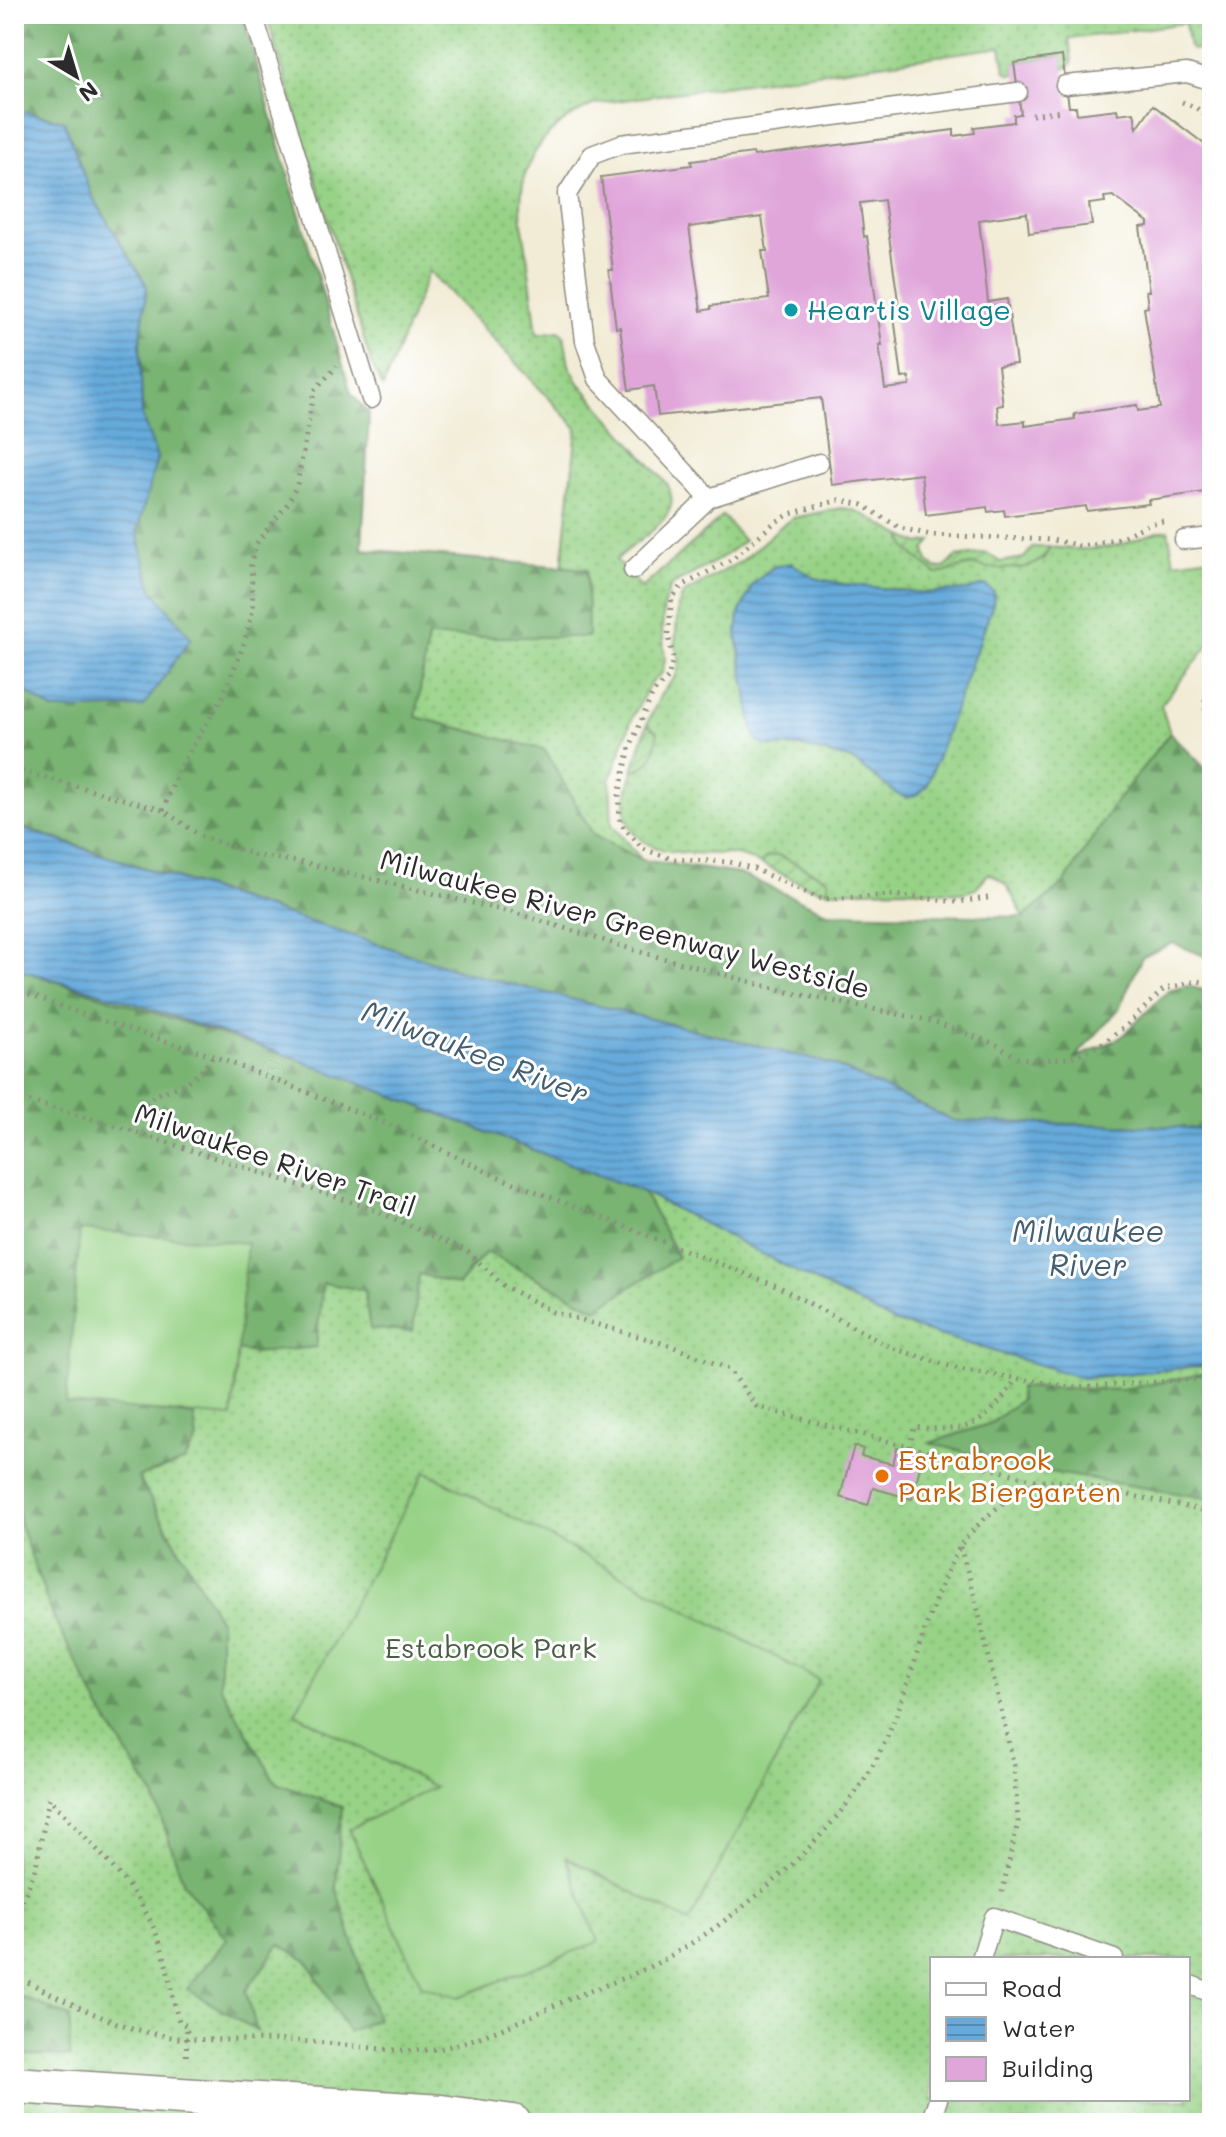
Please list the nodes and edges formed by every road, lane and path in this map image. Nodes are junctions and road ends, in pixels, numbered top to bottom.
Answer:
1 (253, 14) edge
2 (1212, 81) edge
3 (1065, 85) dead end
4 (1018, 92) dead end
5 (1175, 99) dead end
6 (1076, 109) dead end
7 (1029, 115) dead end
8 (1212, 120) edge
9 (355, 350) junction
10 (371, 399) dead end
11 (819, 463) dead end
12 (709, 498) junction
13 (1170, 519) dead end
14 (1212, 537) edge
15 (1184, 540) dead end
16 (633, 570) dead end
17 (1212, 669) edge
18 (1212, 734) edge
19 (14, 769) edge
20 (163, 810) junction
21 (988, 898) dead end
22 (1212, 984) edge
23 (14, 989) edge
24 (213, 1056) junction
25 (14, 1097) edge
26 (131, 1131) junction
27 (1212, 1378) edge
28 (1016, 1379) junction
29 (910, 1447) junction
30 (1040, 1481) junction
31 (1212, 1512) edge
32 (959, 1546) junction
33 (994, 1917) junction
34 (14, 1923) edge
35 (982, 1957) edge
36 (1108, 1957) edge
37 (14, 1975) edge
38 (1190, 1985) edge
39 (1212, 1993) edge
40 (187, 2039) junction
41 (14, 2085) edge
42 (937, 2101) edge
43 (513, 2123) edge
44 (930, 2123) edge

1 - 9 lane
2 - 3 lane
4 - 12 lane
5 - 8 path
6 - 7 path
9 - 10 lane
9 - 20 path
11 - 12 lane
12 - 16 lane
13 - 21 path
14 - 15 lane
17 - 18 path
19 - 20 path, Milwaukee River Greenway Westside
20 - 22 path, Milwaukee River Greenway Westside
23 - 24 path
24 - 26 path
24 - 28 path
25 - 26 path, Milwaukee River Trail
26 - 29 path, Milwaukee River Trail
27 - 28 path
28 - 29 path
29 - 30 path, Milwaukee River Trail
30 - 31 path, Milwaukee River Trail
30 - 32 path
32 - 33 path
32 - 40 path
33 - 35 lane
33 - 36 lane
34 - 40 path
37 - 40 path
38 - 39 lane
41 - 43 street
42 - 44 lane

